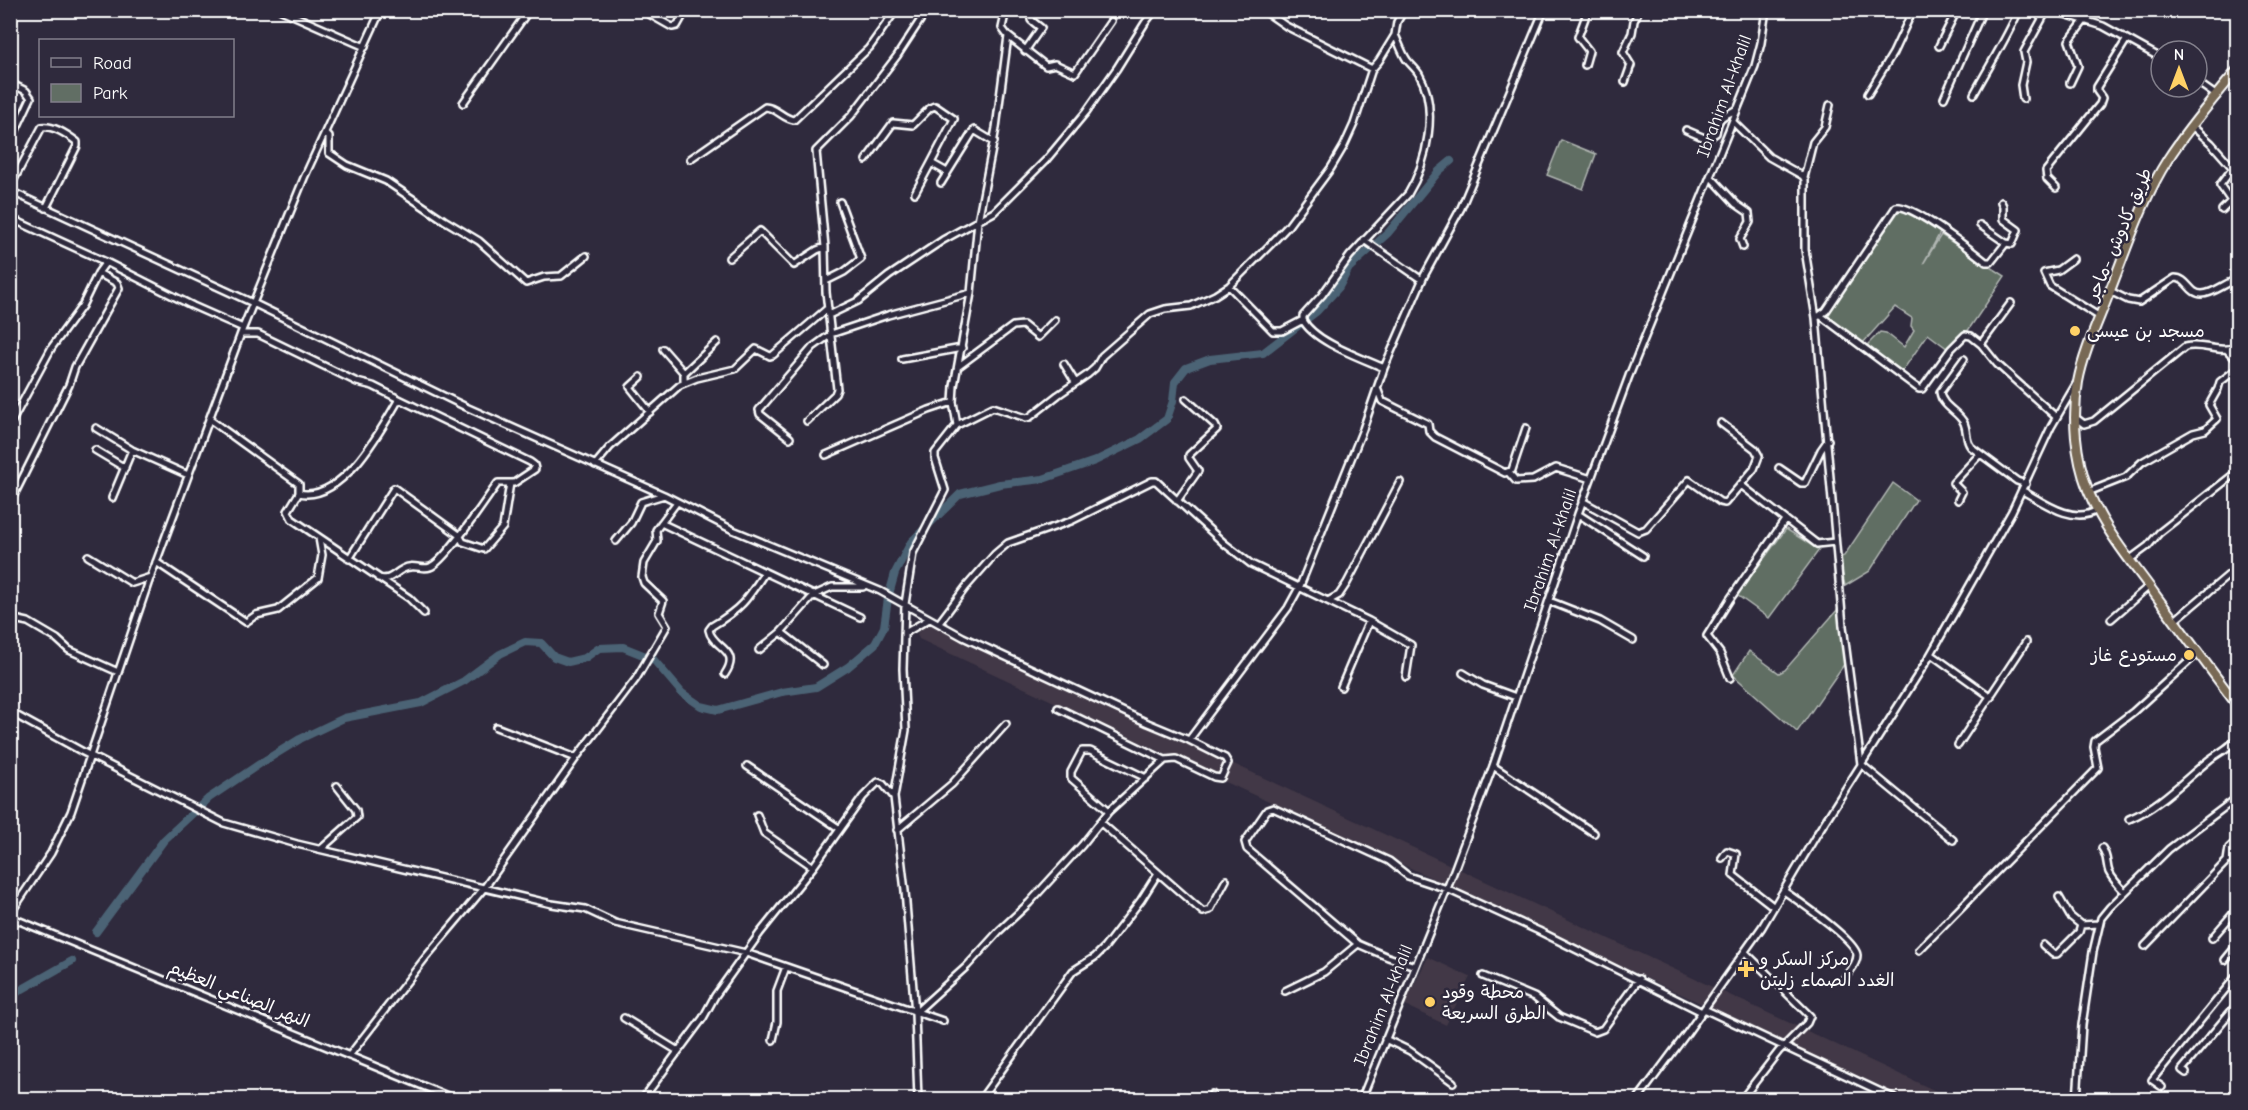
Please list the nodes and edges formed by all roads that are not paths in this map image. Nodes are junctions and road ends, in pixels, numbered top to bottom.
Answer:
1 (281, 10) edge
2 (381, 10) edge
3 (529, 10) edge
4 (642, 10) edge
5 (686, 10) edge
6 (896, 10) edge
7 (927, 10) edge
8 (1006, 10) edge
9 (1032, 10) edge
10 (1155, 10) edge
11 (1263, 10) edge
12 (1404, 10) edge
13 (1544, 10) edge
14 (1588, 10) edge
15 (1639, 10) edge
16 (1766, 10) edge
17 (1913, 10) edge
18 (1957, 10) edge
19 (1983, 10) edge
20 (2019, 10) edge
21 (2049, 10) edge
22 (2085, 20) junction
23 (1111, 21) dead end
24 (1395, 35) junction
25 (1008, 36) junction
26 (2127, 39) junction
27 (1939, 46) dead end
28 (364, 47) junction
29 (1025, 51) junction
30 (2149, 51) edge
31 (1584, 65) dead end
32 (1372, 69) junction
33 (2238, 69) edge
34 (1625, 82) dead end
35 (10, 83) edge
36 (2070, 83) dead end
37 (2209, 90) edge
38 (1868, 94) dead end
39 (1974, 94) dead end
40 (2217, 96) junction
41 (1944, 98) dead end
42 (2023, 99) dead end
43 (463, 103) dead end
44 (1830, 105) dead end
45 (1738, 109) junction
46 (1733, 122) junction
47 (2193, 127) junction
48 (1686, 130) dead end
49 (325, 133) junction
50 (994, 142) junction
51 (10, 143) edge
52 (690, 159) dead end
53 (866, 160) dead end
54 (931, 164) junction
55 (946, 172) junction
56 (1711, 177) junction
57 (1804, 178) junction
58 (941, 183) dead end
59 (2056, 188) dead end
60 (10, 189) edge
61 (915, 193) dead end
62 (840, 202) dead end
63 (2001, 202) dead end
64 (46, 208) junction
65 (2222, 210) dead end
66 (10, 218) edge
67 (978, 221) junction
68 (1980, 225) dead end
69 (1364, 240) junction
70 (2006, 243) junction
71 (825, 247) junction
72 (1743, 247) dead end
73 (586, 256) dead end
74 (729, 258) dead end
75 (2073, 259) dead end
76 (106, 262) junction
77 (98, 273) junction
78 (2238, 279) edge
79 (1422, 280) junction
80 (826, 281) junction
81 (1229, 286) junction
82 (2110, 291) junction
83 (971, 292) junction
84 (253, 303) junction
85 (2011, 303) dead end
86 (828, 312) junction
87 (1818, 317) junction
88 (2100, 317) junction
89 (1055, 320) dead end
90 (1303, 320) junction
91 (242, 331) junction
92 (831, 334) junction
93 (717, 342) dead end
94 (1981, 344) junction
95 (2238, 346) edge
96 (962, 348) junction
97 (663, 349) dead end
98 (2227, 350) junction
99 (902, 359) dead end
100 (1964, 359) dead end
101 (2238, 362) edge
102 (1064, 364) dead end
103 (959, 366) junction
104 (1384, 368) junction
105 (2238, 368) edge
106 (684, 374) junction
107 (641, 377) dead end
108 (2078, 381) junction
109 (1075, 382) junction
110 (684, 383) junction
111 (1377, 387) junction
112 (399, 399) junction
113 (1186, 399) dead end
114 (953, 402) junction
115 (650, 412) junction
116 (2074, 416) junction
117 (2056, 417) junction
118 (209, 419) junction
119 (807, 421) dead end
120 (1722, 423) dead end
121 (10, 425) edge
122 (957, 425) junction
123 (96, 428) dead end
124 (1526, 428) dead end
125 (790, 438) dead end
126 (1828, 440) junction
127 (94, 450) dead end
128 (132, 450) junction
129 (1980, 454) junction
130 (826, 455) dead end
131 (595, 465) junction
132 (125, 468) junction
133 (1779, 468) dead end
134 (2238, 471) edge
135 (1509, 473) junction
136 (188, 475) junction
137 (1591, 479) junction
138 (1400, 482) dead end
139 (510, 483) junction
140 (2026, 484) junction
141 (1741, 485) junction
142 (2023, 491) junction
143 (2088, 492) junction
144 (299, 493) junction
145 (664, 495) junction
146 (112, 498) dead end
147 (1177, 501) junction
148 (1582, 501) junction
149 (1958, 501) dead end
150 (677, 502) junction
151 (10, 503) edge
152 (2097, 510) junction
153 (1578, 514) junction
154 (1785, 520) junction
155 (661, 523) junction
156 (459, 536) junction
157 (319, 538) junction
158 (616, 541) dead end
159 (1835, 543) junction
160 (88, 556) dead end
161 (1643, 556) dead end
162 (349, 558) junction
163 (2130, 560) junction
164 (156, 562) junction
165 (2238, 567) edge
166 (765, 572) junction
167 (151, 577) junction
168 (378, 578) junction
169 (1300, 586) junction
170 (2149, 586) junction
171 (868, 587) junction
172 (814, 595) junction
173 (1328, 601) junction
174 (1549, 601) junction
175 (905, 604) junction
176 (424, 613) dead end
177 (860, 617) dead end
178 (929, 619) junction
179 (2111, 619) dead end
180 (1369, 621) junction
181 (2174, 621) junction
182 (10, 623) edge
183 (939, 623) junction
184 (781, 632) junction
185 (904, 633) junction
186 (1633, 640) dead end
187 (2026, 642) dead end
188 (759, 650) dead end
189 (2198, 653) junction
190 (1931, 654) junction
191 (823, 665) dead end
192 (118, 672) junction
193 (1463, 673) dead end
194 (725, 674) dead end
195 (1406, 677) dead end
196 (1730, 678) dead end
197 (2238, 685) edge
198 (1341, 687) dead end
199 (2227, 693) junction
200 (1516, 697) junction
201 (1991, 697) junction
202 (2238, 706) edge
203 (1058, 708) dead end
204 (10, 712) edge
205 (1006, 724) dead end
206 (496, 727) dead end
207 (2238, 736) edge
208 (1189, 740) junction
209 (1958, 745) dead end
210 (90, 755) junction
211 (576, 758) junction
212 (1165, 760) junction
213 (1861, 764) junction
214 (747, 766) dead end
215 (1493, 766) junction
216 (1146, 778) junction
217 (337, 786) dead end
218 (894, 797) junction
219 (2238, 797) edge
220 (1109, 811) junction
221 (757, 814) dead end
222 (2129, 819) dead end
223 (1100, 822) junction
224 (840, 829) junction
225 (897, 830) junction
226 (1594, 832) dead end
227 (1953, 840) dead end
228 (2238, 840) edge
229 (2102, 848) dead end
230 (321, 849) junction
231 (1722, 858) dead end
232 (813, 867) junction
233 (1158, 873) junction
234 (1226, 880) dead end
235 (485, 887) junction
236 (1447, 889) junction
237 (1784, 891) junction
238 (2125, 892) junction
239 (2059, 897) dead end
240 (1774, 907) junction
241 (2238, 908) edge
242 (10, 915) edge
243 (2099, 924) junction
244 (2081, 925) junction
245 (2212, 938) dead end
246 (1358, 944) junction
247 (2238, 944) edge
248 (2043, 945) dead end
249 (2145, 946) dead end
250 (1919, 950) dead end
251 (1744, 952) junction
252 (746, 953) junction
253 (2225, 960) dead end
254 (1415, 966) junction
255 (786, 967) junction
256 (2238, 974) edge
257 (1483, 976) dead end
258 (1640, 979) junction
259 (1844, 979) dead end
260 (1285, 991) dead end
261 (2238, 1003) edge
262 (1703, 1011) junction
263 (915, 1012) junction
264 (624, 1018) dead end
265 (943, 1021) dead end
266 (1385, 1039) junction
267 (773, 1040) dead end
268 (1783, 1047) junction
269 (678, 1051) junction
270 (349, 1056) junction
271 (2186, 1073) dead end
272 (1453, 1082) dead end
273 (2162, 1087) dead end
274 (1896, 1099) edge
275 (456, 1100) edge
276 (642, 1100) edge
277 (918, 1100) edge
278 (980, 1100) edge
279 (1361, 1100) edge
280 (1636, 1100) edge
281 (1740, 1100) edge
282 (2077, 1100) edge

1 - 28 street
2 - 28 street
3 - 43 street
4 - 5 street
6 - 52 street
7 - 71 street
8 - 25 street
9 - 29 street
10 - 67 street
11 - 32 street
12 - 24 street
13 - 79 street
14 - 31 street
15 - 34 street
16 - 45 street, Ibrahim Al-khalil
17 - 38 street
18 - 27 street
19 - 41 street
20 - 39 street
21 - 22 street
21 - 42 street
22 - 26 street
22 - 36 street
23 - 29 street
24 - 32 street
24 - 69 street
25 - 29 street
25 - 50 street
26 - 30 street
26 - 59 street
28 - 49 street
32 - 81 street
33 - 40 highway, طريق كادوش -ماجر
35 - 51 street
37 - 40 street
40 - 47 highway, طريق كادوش -ماجر
44 - 57 street
45 - 46 street, Ibrahim Al-khalil
45 - 48 street
46 - 56 street, Ibrahim Al-khalil
46 - 57 street
47 - 65 street
47 - 82 highway, طريق كادوش -ماجر
49 - 73 street
49 - 84 street
50 - 55 street
50 - 67 street
53 - 54 street
54 - 55 street
54 - 61 street
55 - 58 street
56 - 72 street
56 - 137 street, Ibrahim Al-khalil
57 - 87 street
60 - 64 street
60 - 64 street
62 - 80 street
63 - 70 street
64 - 84 street
66 - 76 street
67 - 83 street
67 - 86 street
68 - 70 street
69 - 79 street
69 - 90 street
70 - 87 street
71 - 74 street
71 - 80 street
75 - 88 street
76 - 77 street
76 - 91 street
77 - 121 street
77 - 151 street
78 - 82 street
79 - 104 street
80 - 86 street
81 - 90 street
81 - 109 street
82 - 88 highway, طريق كادوش -ماجر
83 - 92 street
83 - 96 street
84 - 91 street
84 - 131 street
85 - 94 street
86 - 92 street
86 - 110 street
87 - 94 street
87 - 126 street
88 - 108 highway, طريق كادوش -ماجر
89 - 103 street
90 - 104 street
91 - 112 street
91 - 118 street
92 - 119 street
92 - 125 street
93 - 106 street
94 - 117 street
95 - 98 street
96 - 99 street
96 - 103 street
97 - 106 street
98 - 101 street
98 - 116 street
100 - 129 street
102 - 109 street
103 - 114 street
104 - 111 street
105 - 143 street
106 - 110 street
107 - 115 street
108 - 116 highway, طريق كادوش -ماجر
108 - 117 street
109 - 122 street
110 - 115 street
111 - 135 street
111 - 169 street
112 - 139 street
112 - 144 street
113 - 147 street
114 - 122 street
114 - 130 street
115 - 131 street
116 - 143 highway, طريق كادوش -ماجر
117 - 140 street
118 - 136 street
118 - 144 street
120 - 141 street
122 - 175 street
123 - 128 street
124 - 135 street
126 - 133 street
126 - 159 street
127 - 132 street
128 - 132 street
128 - 136 street
129 - 140 street
129 - 149 street
131 - 145 street
132 - 146 street
134 - 163 street
135 - 137 street
136 - 164 street
137 - 148 street, Ibrahim Al-khalil
138 - 173 street
139 - 156 street
139 - 156 street
140 - 142 street
141 - 148 street
141 - 154 street
142 - 152 street
142 - 190 street
143 - 152 highway, طريق كادوش -ماجر
144 - 157 street
145 - 150 street
145 - 158 street
147 - 169 street
147 - 183 street
148 - 153 street, Ibrahim Al-khalil
150 - 155 street
150 - 171 street
152 - 163 highway, طريق كادوش -ماجر
153 - 161 street
153 - 174 street, Ibrahim Al-khalil
154 - 159 street
154 - 196 street
155 - 166 street
155 - 211 street
156 - 162 street
156 - 168 street
157 - 162 street
157 - 164 street
159 - 213 street
160 - 167 street
162 - 168 street
163 - 170 highway, طريق كادوش -ماجر
164 - 167 street
165 - 181 street
166 - 172 street
166 - 194 street
167 - 192 street
168 - 176 street
169 - 173 street
169 - 208 street
170 - 179 street
170 - 181 highway, طريق كادوش -ماجر
171 - 172 street
171 - 175 street
172 - 177 street
172 - 184 street
173 - 180 street
174 - 186 street
174 - 200 street, Ibrahim Al-khalil
175 - 178 street
175 - 185 street
178 - 183 street
178 - 185 street
180 - 195 street
180 - 198 street
181 - 189 highway, طريق كادوش -ماجر
182 - 192 street
183 - 208 street
184 - 188 street
184 - 191 street
185 - 218 street
187 - 201 street
189 - 199 highway, طريق كادوش -ماجر
189 - 250 street
190 - 201 street
190 - 213 street
192 - 210 street
193 - 200 street
197 - 199 street
199 - 202 highway, طريق كادوش -ماجر
200 - 215 street, Ibrahim Al-khalil
201 - 209 street
203 - 212 street
204 - 210 street
205 - 225 street
206 - 211 street
207 - 222 street
208 - 212 street
210 - 230 street
210 - 242 street
211 - 235 street
212 - 216 street
213 - 227 street
213 - 237 street
214 - 224 street
215 - 226 street
215 - 236 street, Ibrahim Al-khalil
216 - 220 street
216 - 220 street
217 - 230 street
218 - 224 street
218 - 225 street
219 - 238 street
220 - 223 street
221 - 232 street
223 - 233 street
223 - 263 street
224 - 232 street
225 - 263 street
228 - 249 street
229 - 238 street
230 - 235 street
231 - 240 street
232 - 252 street
233 - 234 street
233 - 278 street
235 - 252 street
235 - 270 street
236 - 246 street
236 - 254 street, Ibrahim Al-khalil
236 - 258 street
237 - 240 street
237 - 259 street
238 - 243 street
239 - 244 street
240 - 251 street
241 - 245 street
242 - 270 street, النهر الصناعي العظيم
243 - 244 street
243 - 282 street
244 - 248 street
246 - 254 street
246 - 260 street
247 - 253 street
251 - 262 street
251 - 268 street
252 - 255 street
252 - 269 street
254 - 266 street, Ibrahim Al-khalil
255 - 263 street
255 - 267 street
256 - 273 street
257 - 258 street
258 - 262 street
261 - 271 street
262 - 268 street
262 - 280 street
263 - 265 street
263 - 277 street
264 - 269 street
266 - 272 street
266 - 279 street, Ibrahim Al-khalil
268 - 274 street
268 - 281 street
269 - 276 street
270 - 275 street, النهر الصناعي العظيم

